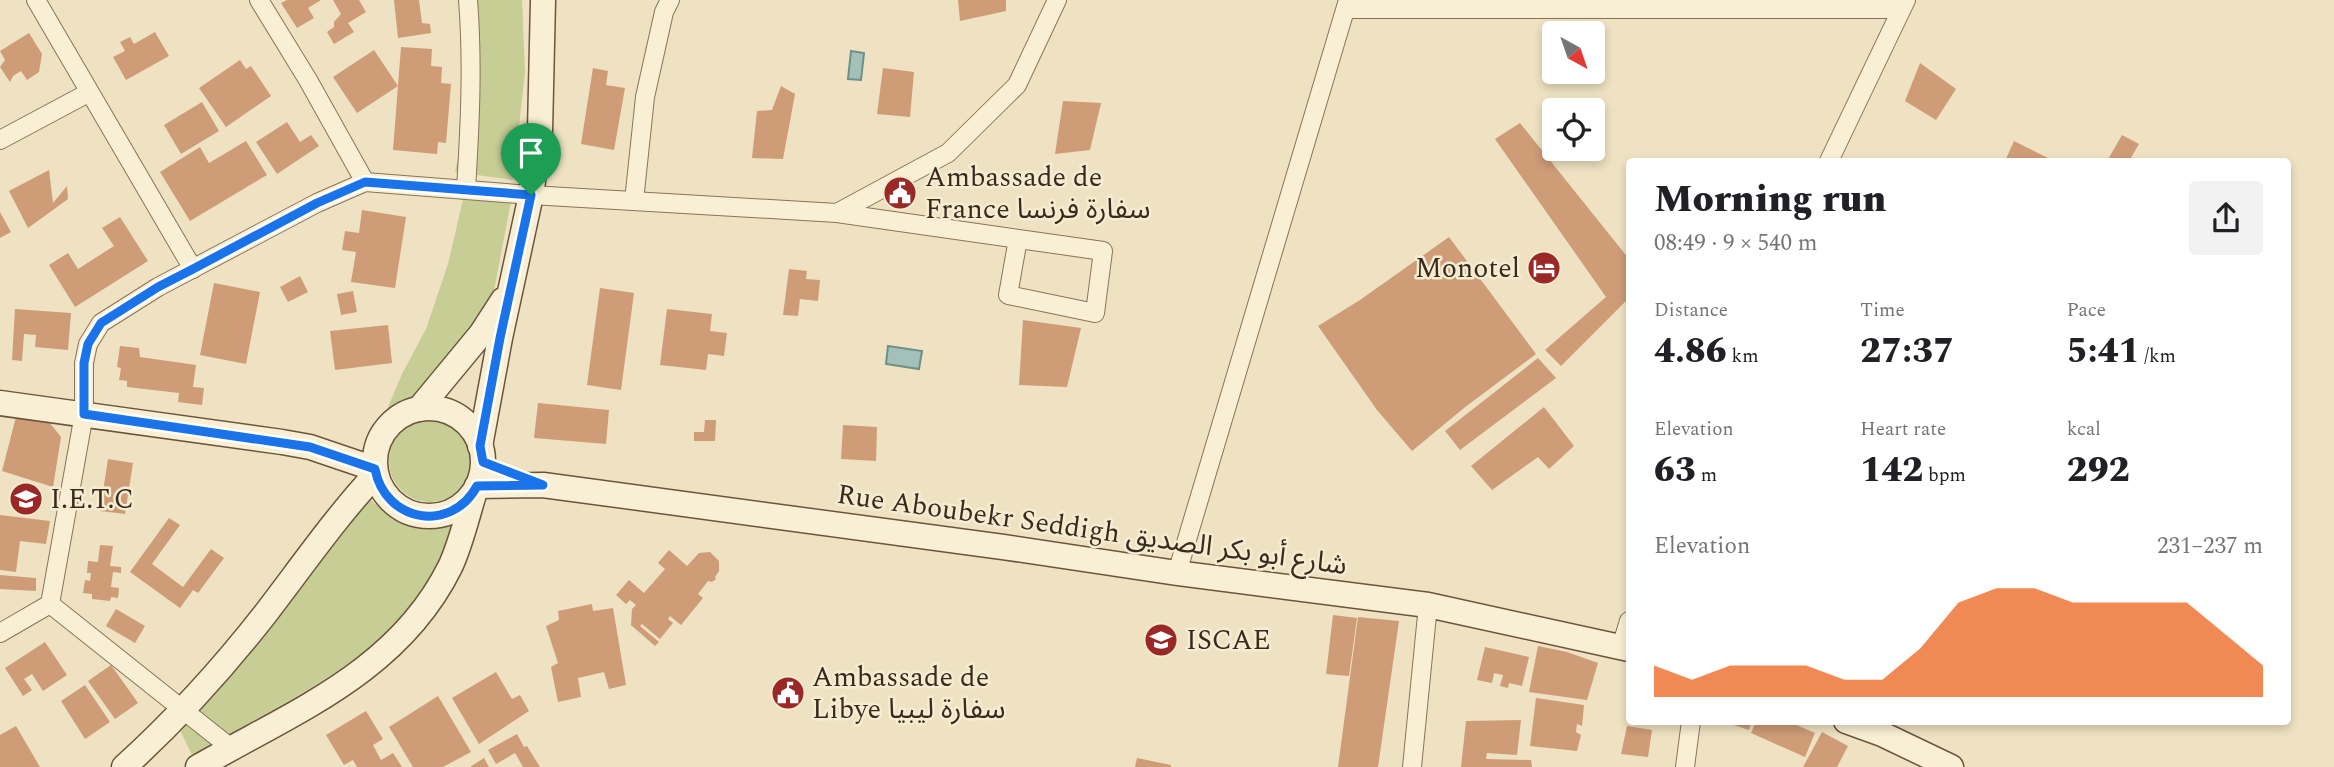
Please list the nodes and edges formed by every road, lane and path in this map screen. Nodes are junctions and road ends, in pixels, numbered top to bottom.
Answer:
1 (36, 0) edge
2 (259, 0) edge
3 (468, 0) edge
4 (543, 0) edge
5 (670, 0) edge
6 (1057, 0) edge
7 (1347, 4) edge
8 (1519, 4) edge
9 (1904, 5) edge
10 (88, 93) junction
11 (0, 141) edge
12 (1830, 158) edge
13 (365, 182) junction
14 (466, 189) junction
15 (531, 195) junction
16 (634, 201) junction
17 (837, 214) junction
18 (1018, 239) junction
19 (193, 269) junction
20 (511, 288) junction
21 (0, 403) edge
22 (419, 409) junction
23 (84, 414) junction
24 (381, 438) junction
25 (310, 447) junction
26 (482, 454) junction
27 (376, 471) junction
28 (543, 485) junction
29 (476, 488) junction
30 (1177, 573) junction
31 (50, 604) junction
32 (1428, 605) junction
33 (0, 633) edge
34 (1625, 648) edge
35 (184, 710) junction
36 (1690, 725) edge
37 (1857, 725) edge
38 (231, 748) junction
39 (124, 767) edge
40 (198, 767) edge
41 (1412, 767) edge
42 (1685, 767) edge
43 (1951, 767) edge

1 - 10 street
2 - 13 street
3 - 14 street
4 - 15 street
5 - 16 street
6 - 17 street
7 - 8 street
7 - 30 street
8 - 9 street
9 - 12 street
10 - 11 street
10 - 19 street
13 - 14 street
13 - 19 street
14 - 15 street
15 - 16 street
15 - 20 street
16 - 17 street
17 - 18 street
18 - 18 street
19 - 23 street
20 - 22 street
20 - 26 street
21 - 23 street
22 - 24 street
22 - 26 street
23 - 25 street
23 - 31 street
24 - 25 street
24 - 27 street
25 - 27 street
26 - 28 street, Rue Aboubekr Seddigh شارع أبو بكر الصديق
26 - 29 street
27 - 29 street
27 - 35 street
28 - 29 street, Rue Aboubekr Seddigh شارع أبو بكر الصديق
28 - 30 street, Rue Aboubekr Seddigh شارع أبو بكر الصديق
29 - 38 street
30 - 32 street, Rue Aboubekr Seddigh شارع أبو بكر الصديق
31 - 33 street
31 - 35 street
32 - 34 street, Rue Aboubekr Seddigh شارع أبو بكر الصديق
32 - 41 street
35 - 38 street
35 - 39 street
36 - 42 street
37 - 43 street
38 - 40 street

